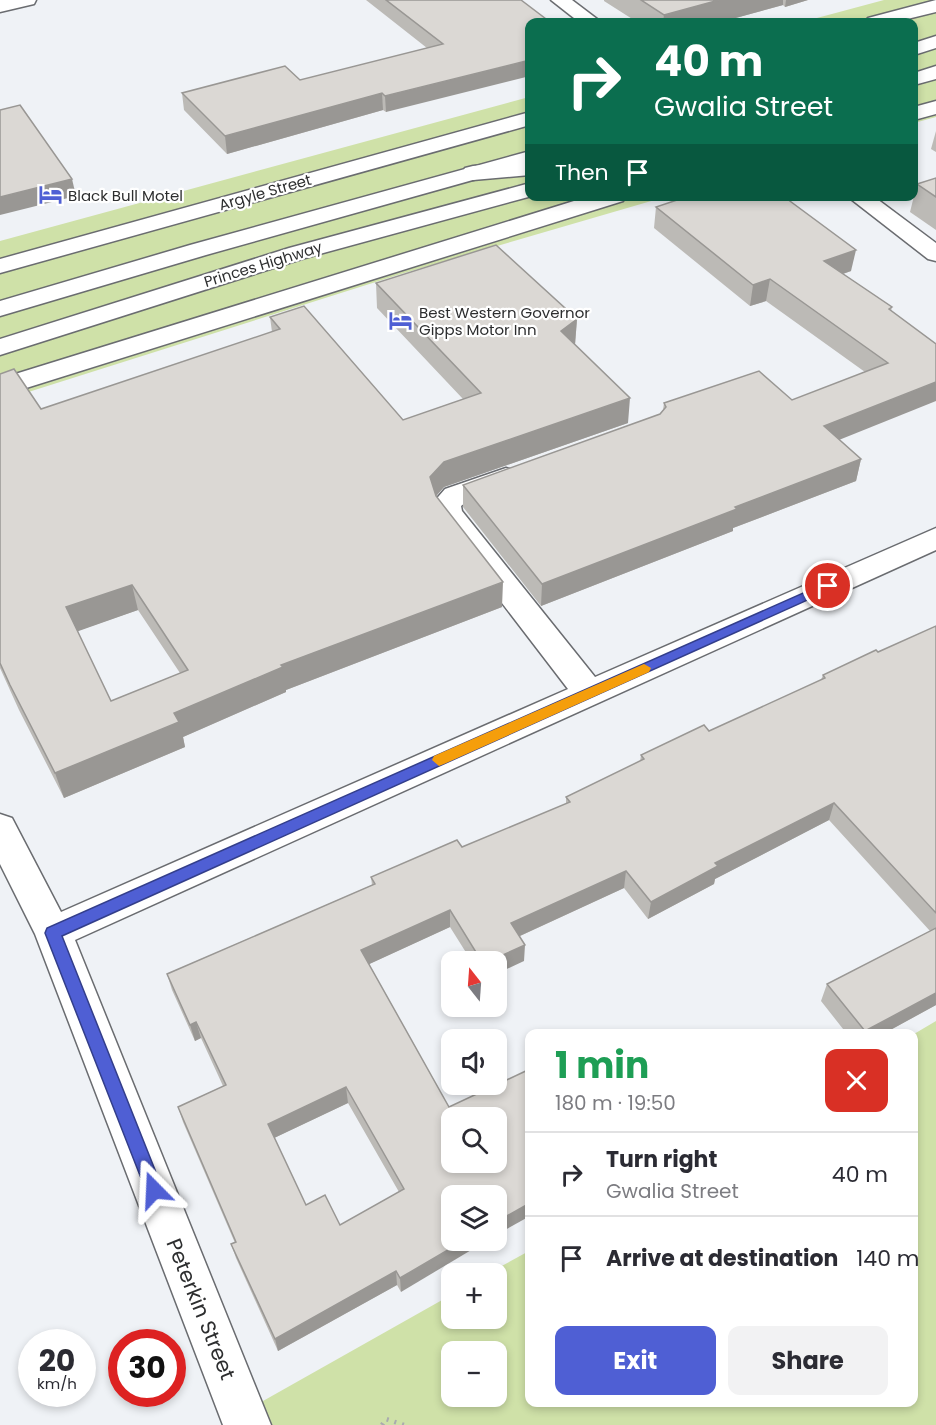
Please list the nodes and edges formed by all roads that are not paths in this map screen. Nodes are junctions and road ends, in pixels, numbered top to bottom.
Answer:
1 (27, 0) edge
2 (560, 0) edge
3 (0, 6) edge
4 (936, 6) edge
5 (585, 18) edge
6 (890, 18) edge
7 (936, 42) edge
8 (918, 48) edge
9 (936, 72) edge
10 (918, 78) edge
11 (936, 107) edge
12 (918, 113) edge
13 (525, 119) edge
14 (525, 158) edge
15 (525, 168) edge
16 (473, 173) junction
17 (525, 191) edge
18 (599, 201) edge
19 (865, 201) edge
20 (297, 253) junction
21 (936, 254) edge
22 (0, 266) edge
23 (0, 309) edge
24 (0, 330) edge
25 (0, 347) edge
26 (0, 384) edge
27 (534, 468) edge
28 (936, 538) edge
29 (590, 693) junction
30 (0, 828) edge
31 (53, 933) junction
32 (247, 1425) edge

1 - 3 main road
2 - 5 main road
4 - 6 main road
7 - 8 main road
9 - 10 main road
11 - 12 main road
13 - 22 main road, Argyle Street
14 - 16 main road, Princes Highway
15 - 16 main road
16 - 23 main road, Princes Highway
17 - 20 main road, Princes Highway
18 - 26 main road
19 - 21 main road
20 - 24 main road
20 - 25 main road, Princes Highway
27 - 29 main road
28 - 29 main road
29 - 31 main road
30 - 31 main road, Peterkin Street
31 - 32 main road, Peterkin Street

